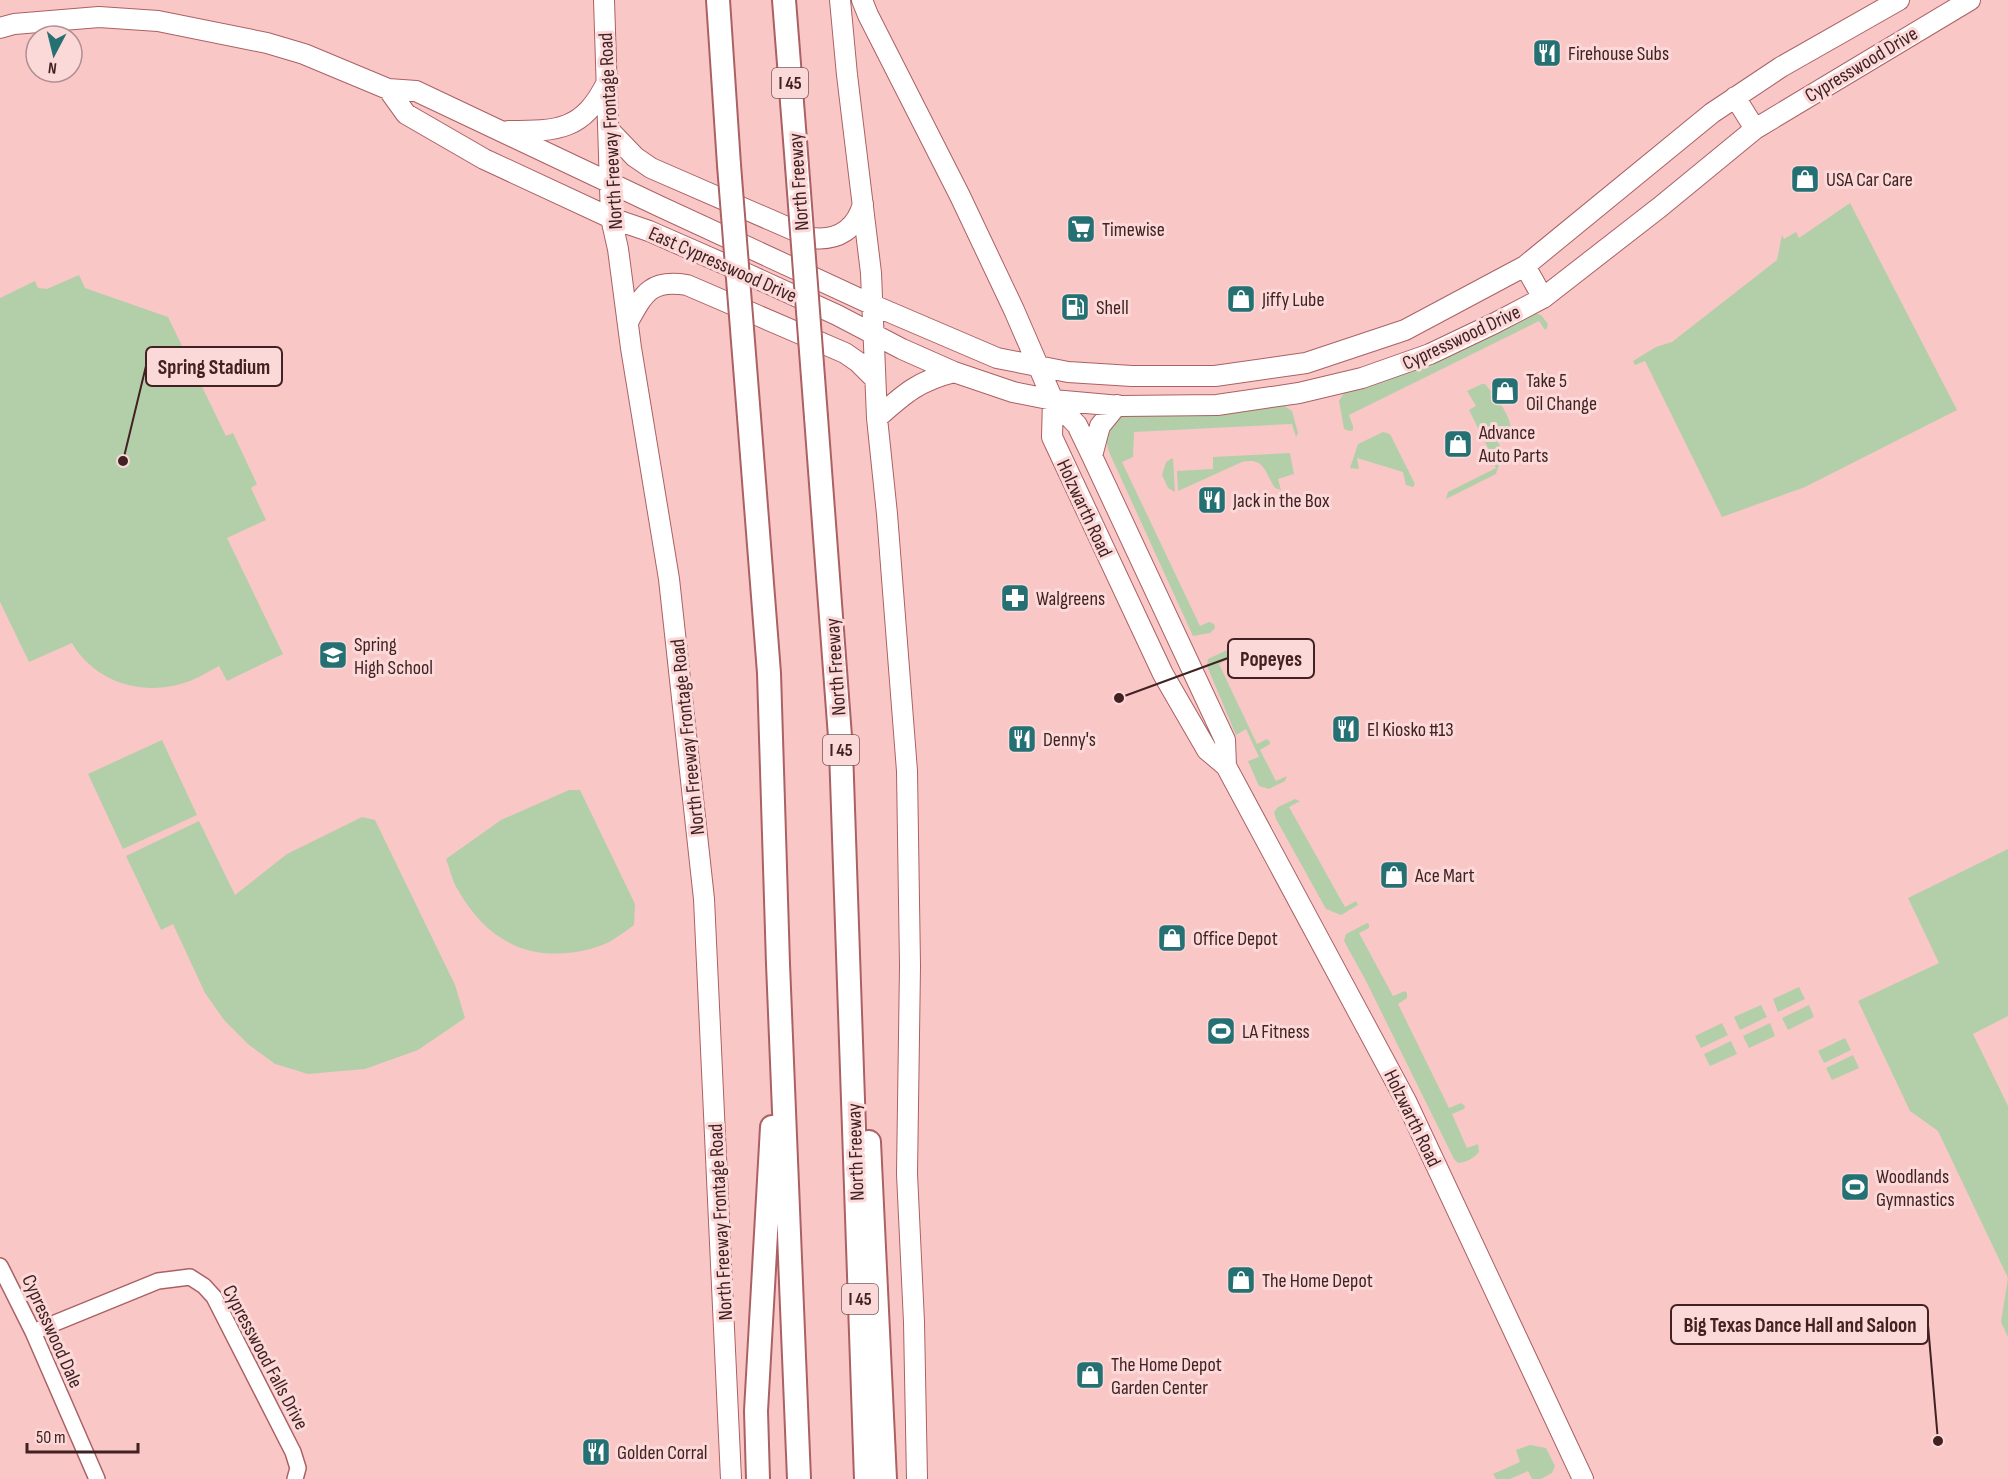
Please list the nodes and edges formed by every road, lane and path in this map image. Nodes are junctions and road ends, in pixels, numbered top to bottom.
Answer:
1 (604, 0) edge
2 (718, 0) edge
3 (784, 0) edge
4 (840, 0) edge
5 (862, 0) edge
6 (1899, 0) edge
7 (1970, 0) edge
8 (0, 28) edge
9 (607, 82) junction
10 (388, 89) junction
11 (1735, 97) junction
12 (1755, 129) junction
13 (501, 130) junction
14 (609, 130) junction
15 (611, 183) junction
16 (863, 204) junction
17 (611, 219) junction
18 (1526, 266) junction
19 (1543, 298) junction
20 (873, 305) junction
21 (628, 322) junction
22 (873, 333) junction
23 (1040, 367) junction
24 (954, 372) junction
25 (874, 378) junction
26 (1053, 400) junction
27 (1117, 405) junction
28 (877, 418) junction
29 (1092, 456) junction
30 (1226, 766) junction
31 (778, 964) junction
32 (854, 1119) junction
33 (0, 1266) edge
34 (33, 1332) junction
35 (296, 1478) edge
36 (97, 1479) edge
37 (731, 1479) edge
38 (758, 1479) edge
39 (799, 1479) edge
40 (866, 1479) edge
41 (885, 1479) edge
42 (917, 1479) edge
43 (1583, 1479) edge

1 - 9 main road, North Freeway Frontage Road
2 - 31 highway, bridge
3 - 32 highway, North Freeway / I 45, bridge
4 - 16 main road
5 - 23 main road, Holzwarth Road
6 - 11 main road, Cypresswood Drive
7 - 12 main road, Cypresswood Drive
8 - 10 main road, East Cypresswood Drive
9 - 13 main road
9 - 14 main road, North Freeway Frontage Road
10 - 13 main road, East Cypresswood Drive
10 - 17 main road, East Cypresswood Drive
11 - 12 main road
11 - 18 main road, Cypresswood Drive
12 - 19 main road, Cypresswood Drive
13 - 15 main road, East Cypresswood Drive
14 - 15 main road, North Freeway Frontage Road
14 - 16 main road
15 - 17 main road, North Freeway Frontage Road
15 - 20 main road, East Cypresswood Drive
16 - 20 main road
17 - 21 main road, North Freeway Frontage Road
17 - 22 main road, East Cypresswood Drive
18 - 19 main road
18 - 23 main road, Cypresswood Drive
19 - 27 main road, Cypresswood Drive
20 - 22 main road
20 - 23 main road, Cypresswood Drive
21 - 25 main road
21 - 37 main road, North Freeway Frontage Road
22 - 24 main road, Cypresswood Drive
22 - 25 main road
23 - 26 main road, Holzwarth Road
24 - 26 main road, Cypresswood Drive
24 - 28 main road
25 - 28 main road
26 - 27 main road, Cypresswood Drive
26 - 29 main road, Holzwarth Road
26 - 30 main road, Holzwarth Road
27 - 29 main road
28 - 42 main road
29 - 30 main road, Holzwarth Road
30 - 43 main road, Holzwarth Road
31 - 38 highway
31 - 39 highway
32 - 40 highway, North Freeway / I 45
32 - 41 highway
33 - 34 street, Cypresswood Dale
34 - 35 street, Cypresswood Falls Drive
34 - 36 street, Cypresswood Dale

